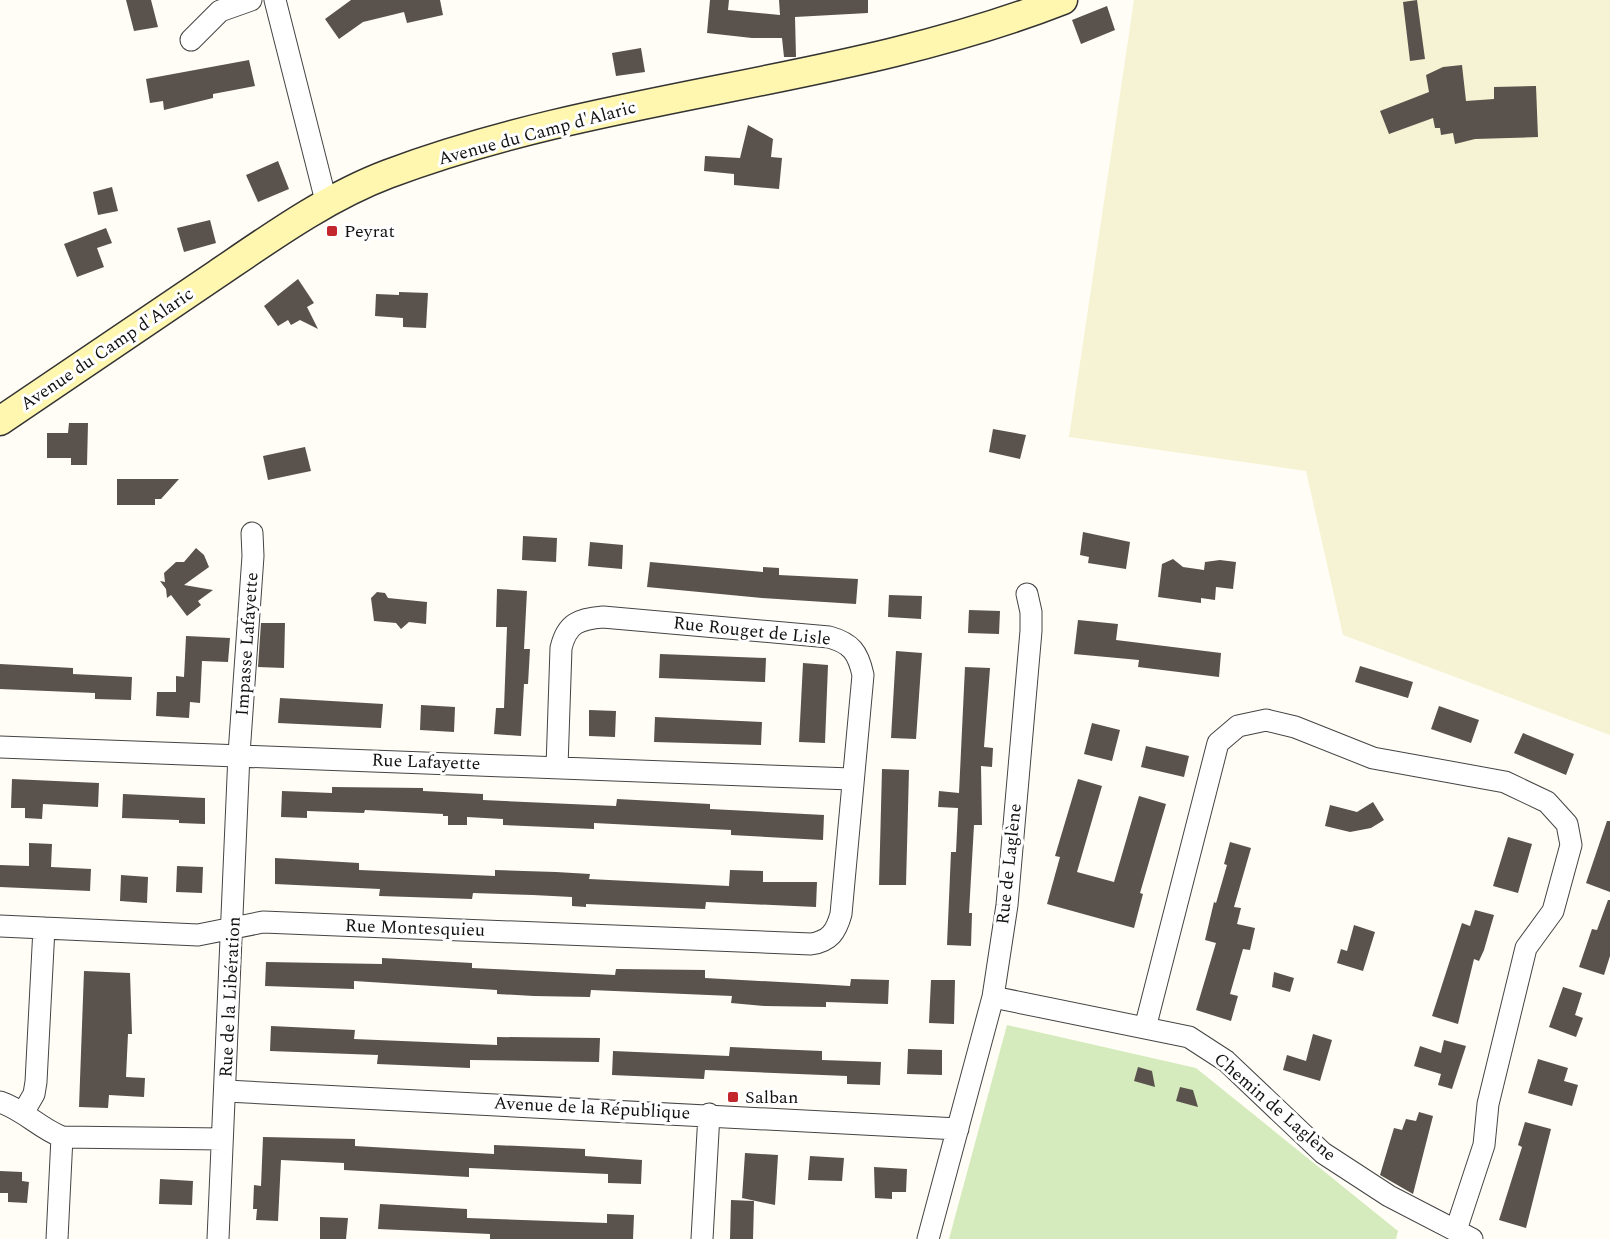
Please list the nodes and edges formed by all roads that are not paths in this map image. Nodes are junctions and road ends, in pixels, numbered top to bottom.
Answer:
1 (251, 0) edge
2 (276, 0) edge
3 (1063, 0) edge
4 (191, 40) dead end
5 (327, 205) junction
6 (0, 421) edge
7 (252, 533) dead end
8 (1027, 594) dead end
9 (0, 747) edge
10 (239, 754) junction
11 (557, 767) junction
12 (851, 779) junction
13 (0, 926) edge
14 (234, 926) junction
15 (44, 928) junction
16 (830, 937) joint
17 (993, 997) junction
18 (1145, 1028) junction
19 (226, 1090) junction
20 (0, 1102) edge
21 (24, 1113) junction
22 (709, 1114) junction
23 (958, 1129) junction
24 (62, 1137) junction
25 (222, 1139) junction
26 (1464, 1234) edge
27 (57, 1239) edge
28 (218, 1239) edge
29 (702, 1239) edge
30 (928, 1239) edge

1 - 4 street
2 - 5 street
3 - 5 main road, Avenue du Camp d'Alaric
5 - 6 main road, Avenue du Camp d'Alaric
7 - 10 street, Impasse Lafayette
8 - 17 street, Rue de Laglène
9 - 10 street, Rue Lafayette
10 - 11 street, Rue Lafayette
10 - 14 street, Rue de la Libération
11 - 12 street, Rue Lafayette
11 - 12 street, Rue Rouget de Lisle
12 - 16 street, Rue Rouget de Lisle
13 - 15 street, Rue Montesquieu
14 - 15 street, Rue Montesquieu
14 - 16 street, Rue Montesquieu
14 - 19 street, Rue de la Libération
15 - 21 street
17 - 18 street, Chemin de Laglène
17 - 23 street, Rue de Laglène
18 - 26 street, Chemin de Laglène
18 - 26 street
19 - 22 street, Avenue de la République
19 - 25 street, Rue de la Libération
20 - 21 street
21 - 24 street
22 - 23 street, Avenue de la République
22 - 29 street
23 - 30 street, Rue de Laglène
24 - 25 street
24 - 27 street
25 - 28 street, Rue de la Libération

